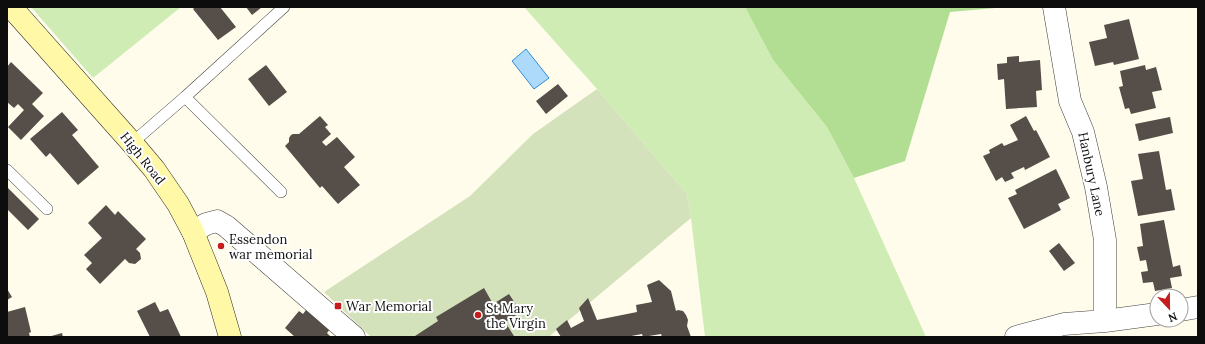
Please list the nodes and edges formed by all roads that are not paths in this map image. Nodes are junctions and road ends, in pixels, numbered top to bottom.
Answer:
1 (11, 7) edge
2 (284, 7) edge
3 (1054, 7) edge
4 (185, 97) junction
5 (132, 143) junction
6 (7, 170) edge
7 (281, 192) dead end
8 (47, 209) dead end
9 (193, 232) junction
10 (1149, 315) edge
11 (1105, 321) junction
12 (230, 337) edge
13 (354, 337) edge
14 (1016, 337) edge

1 - 5 main road, High Road
2 - 4 lane
3 - 11 street, Hanbury Lane
4 - 5 lane
4 - 7 lane
5 - 9 main road, High Road
6 - 8 lane
9 - 12 main road, High Road
9 - 13 street
10 - 11 street
11 - 14 street

